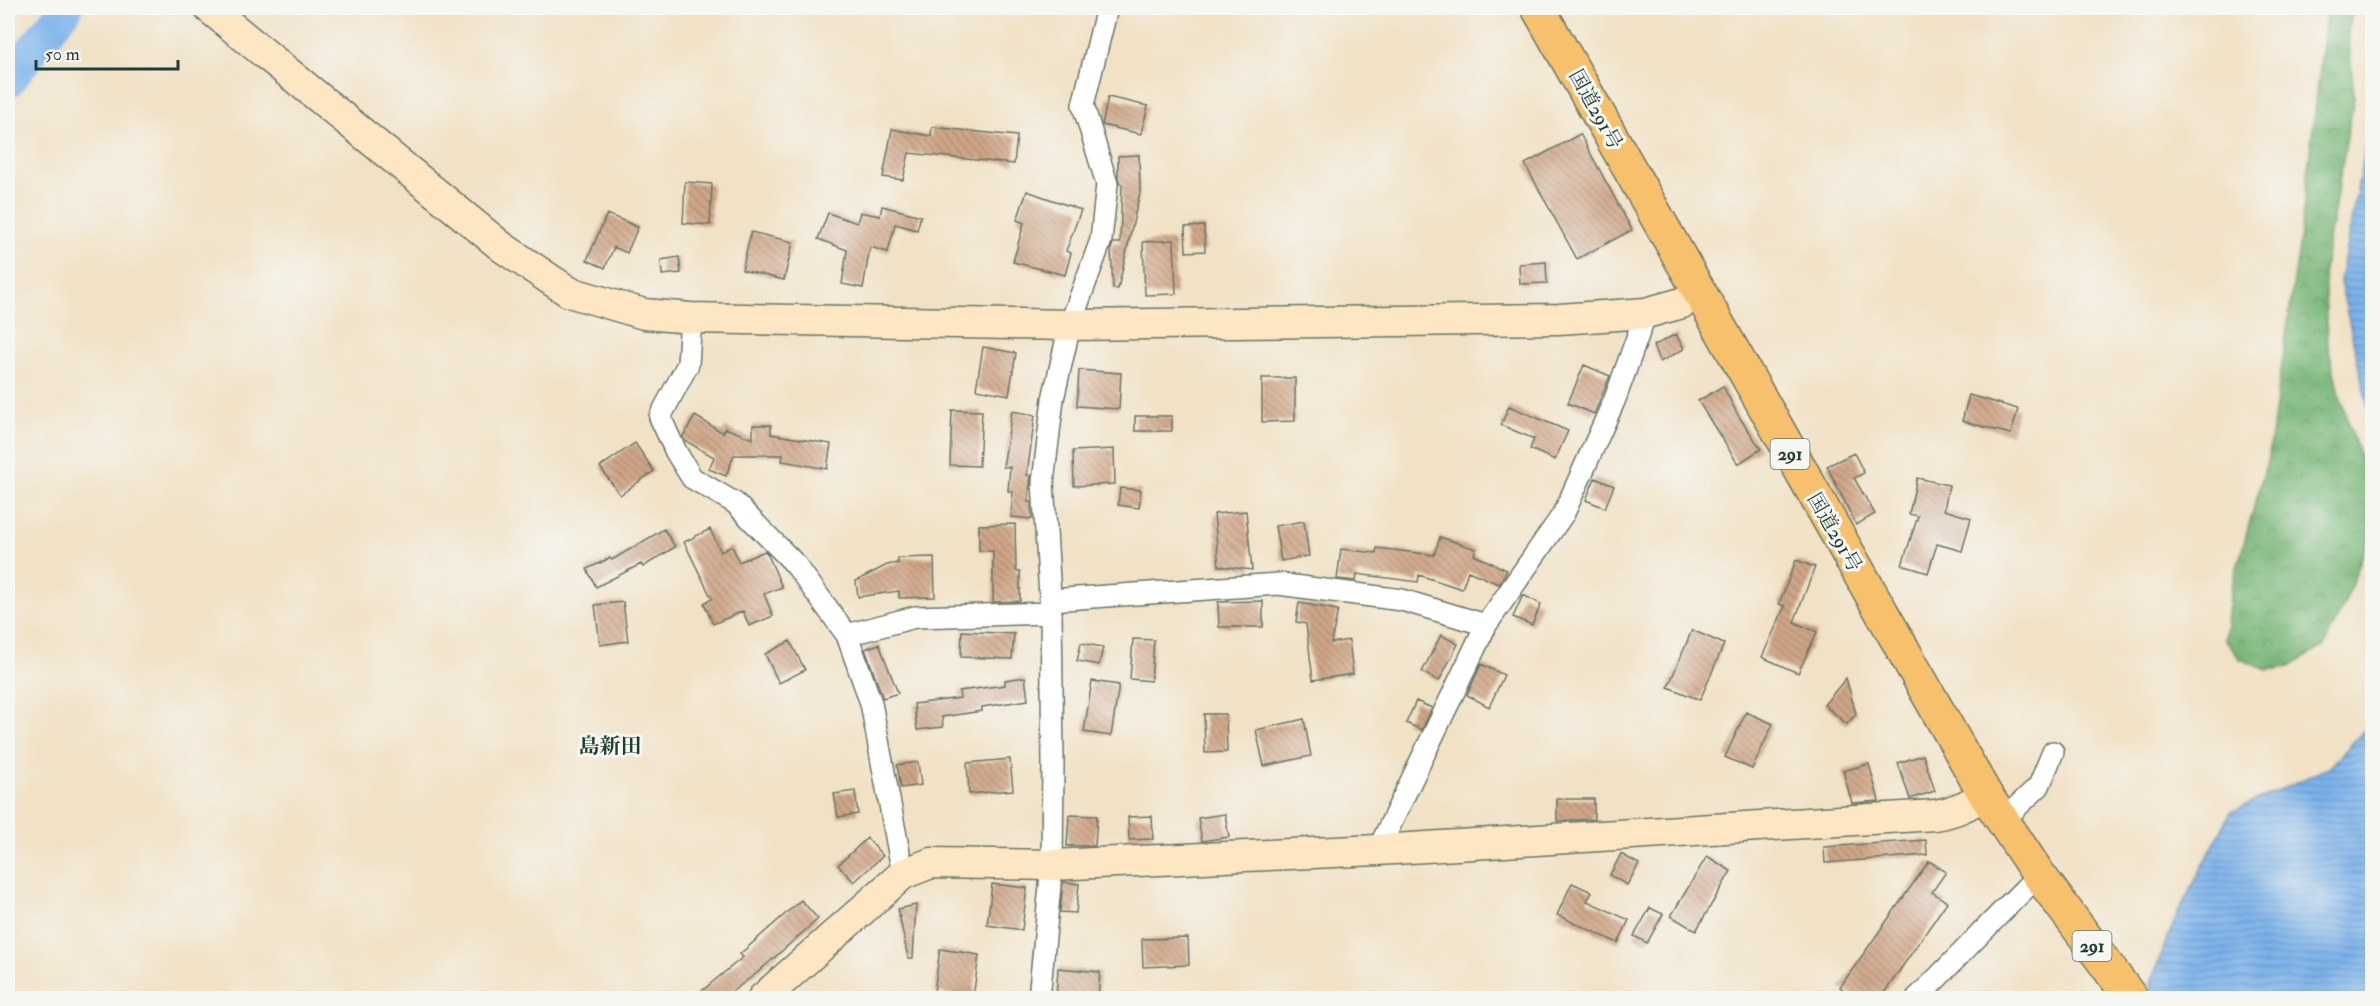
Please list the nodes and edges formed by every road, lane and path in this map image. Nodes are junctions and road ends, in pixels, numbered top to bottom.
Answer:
1 (209, 8) edge
2 (1107, 8) edge
3 (1538, 8) edge
4 (1699, 292) junction
5 (1646, 313) junction
6 (691, 318) junction
7 (1070, 325) junction
8 (1051, 606) junction
9 (1486, 625) junction
10 (847, 635) junction
11 (2053, 752) dead end
12 (1985, 794) junction
13 (2004, 820) junction
14 (1378, 850) junction
15 (1052, 865) junction
16 (903, 874) junction
17 (2046, 884) junction
18 (763, 999) edge
19 (1039, 999) edge
20 (1917, 999) edge
21 (2131, 999) edge

1 - 6 street
2 - 7 street
3 - 4 highway, 国道291号 / 291
4 - 5 street
4 - 12 highway, 国道291号 / 291
5 - 7 street
5 - 9 street
6 - 7 street
6 - 10 street
7 - 8 street
8 - 9 street
8 - 10 street
8 - 15 street
9 - 14 street
10 - 16 street
11 - 13 street
12 - 13 highway, 国道291号 / 291
12 - 14 street
13 - 17 highway, 国道291号 / 291
14 - 15 street
15 - 16 street
15 - 19 street
16 - 18 street
17 - 20 street
17 - 21 highway, 291

